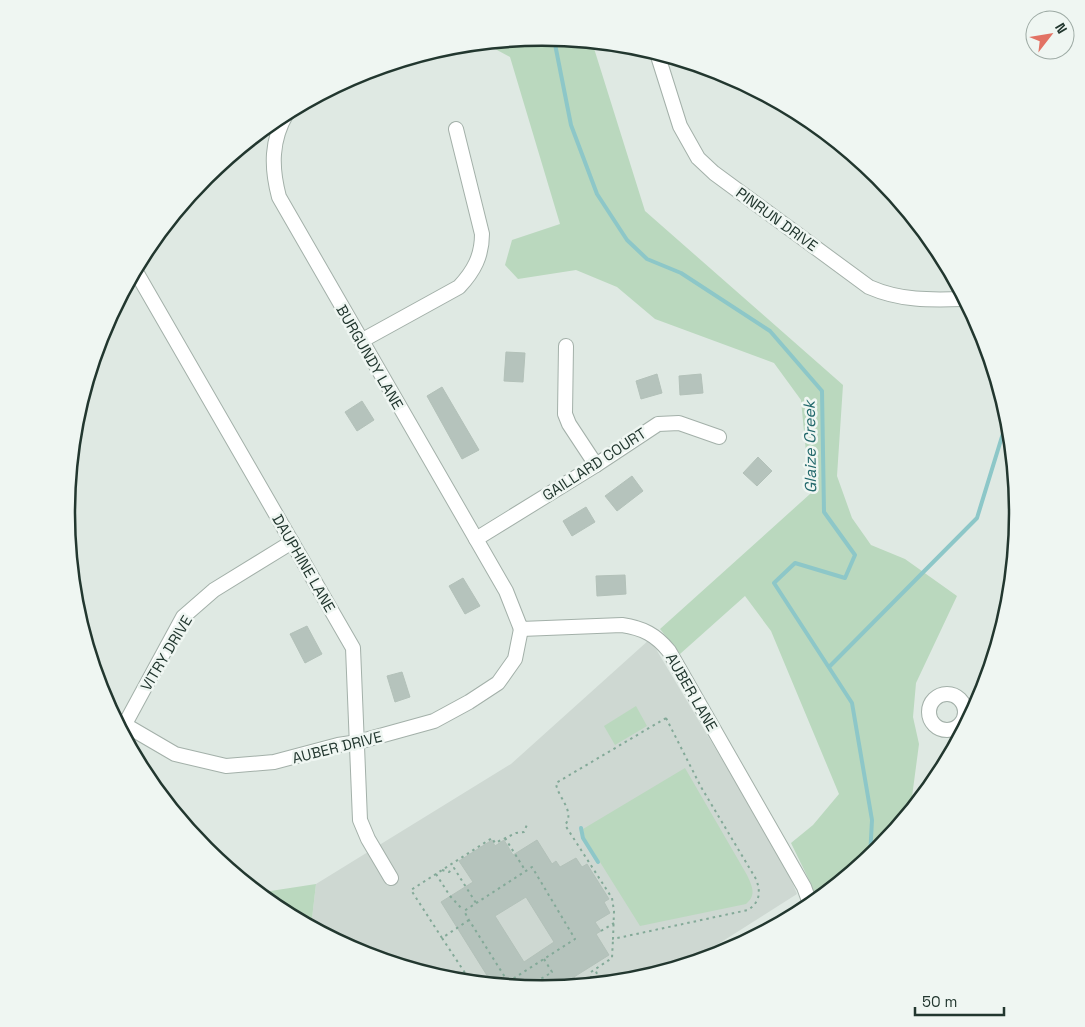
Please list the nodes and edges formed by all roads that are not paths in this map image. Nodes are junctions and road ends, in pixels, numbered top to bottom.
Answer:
1 (660, 61) edge
2 (279, 128) edge
3 (456, 129) dead end
4 (139, 278) edge
5 (958, 299) edge
6 (361, 341) junction
7 (566, 346) dead end
8 (719, 437) dead end
9 (596, 465) junction
10 (476, 539) junction
11 (292, 542) junction
12 (521, 629) junction
13 (122, 718) edge
14 (126, 726) edge
15 (358, 742) junction
16 (392, 878) dead end
17 (808, 898) edge

1 - 5 street, PINRUN DRIVE
2 - 6 street, BURGUNDY LANE
3 - 6 street
4 - 11 street, DAUPHINE LANE
6 - 10 street, BURGUNDY LANE
7 - 9 street
8 - 9 street, GAILLARD COURT
9 - 10 street, GAILLARD COURT
10 - 12 street, BURGUNDY LANE
11 - 13 street, VITRY DRIVE
11 - 15 street, DAUPHINE LANE
12 - 15 street, AUBER DRIVE
12 - 17 street, AUBER LANE
14 - 15 street, AUBER DRIVE
15 - 16 street, DAUPHINE LANE

